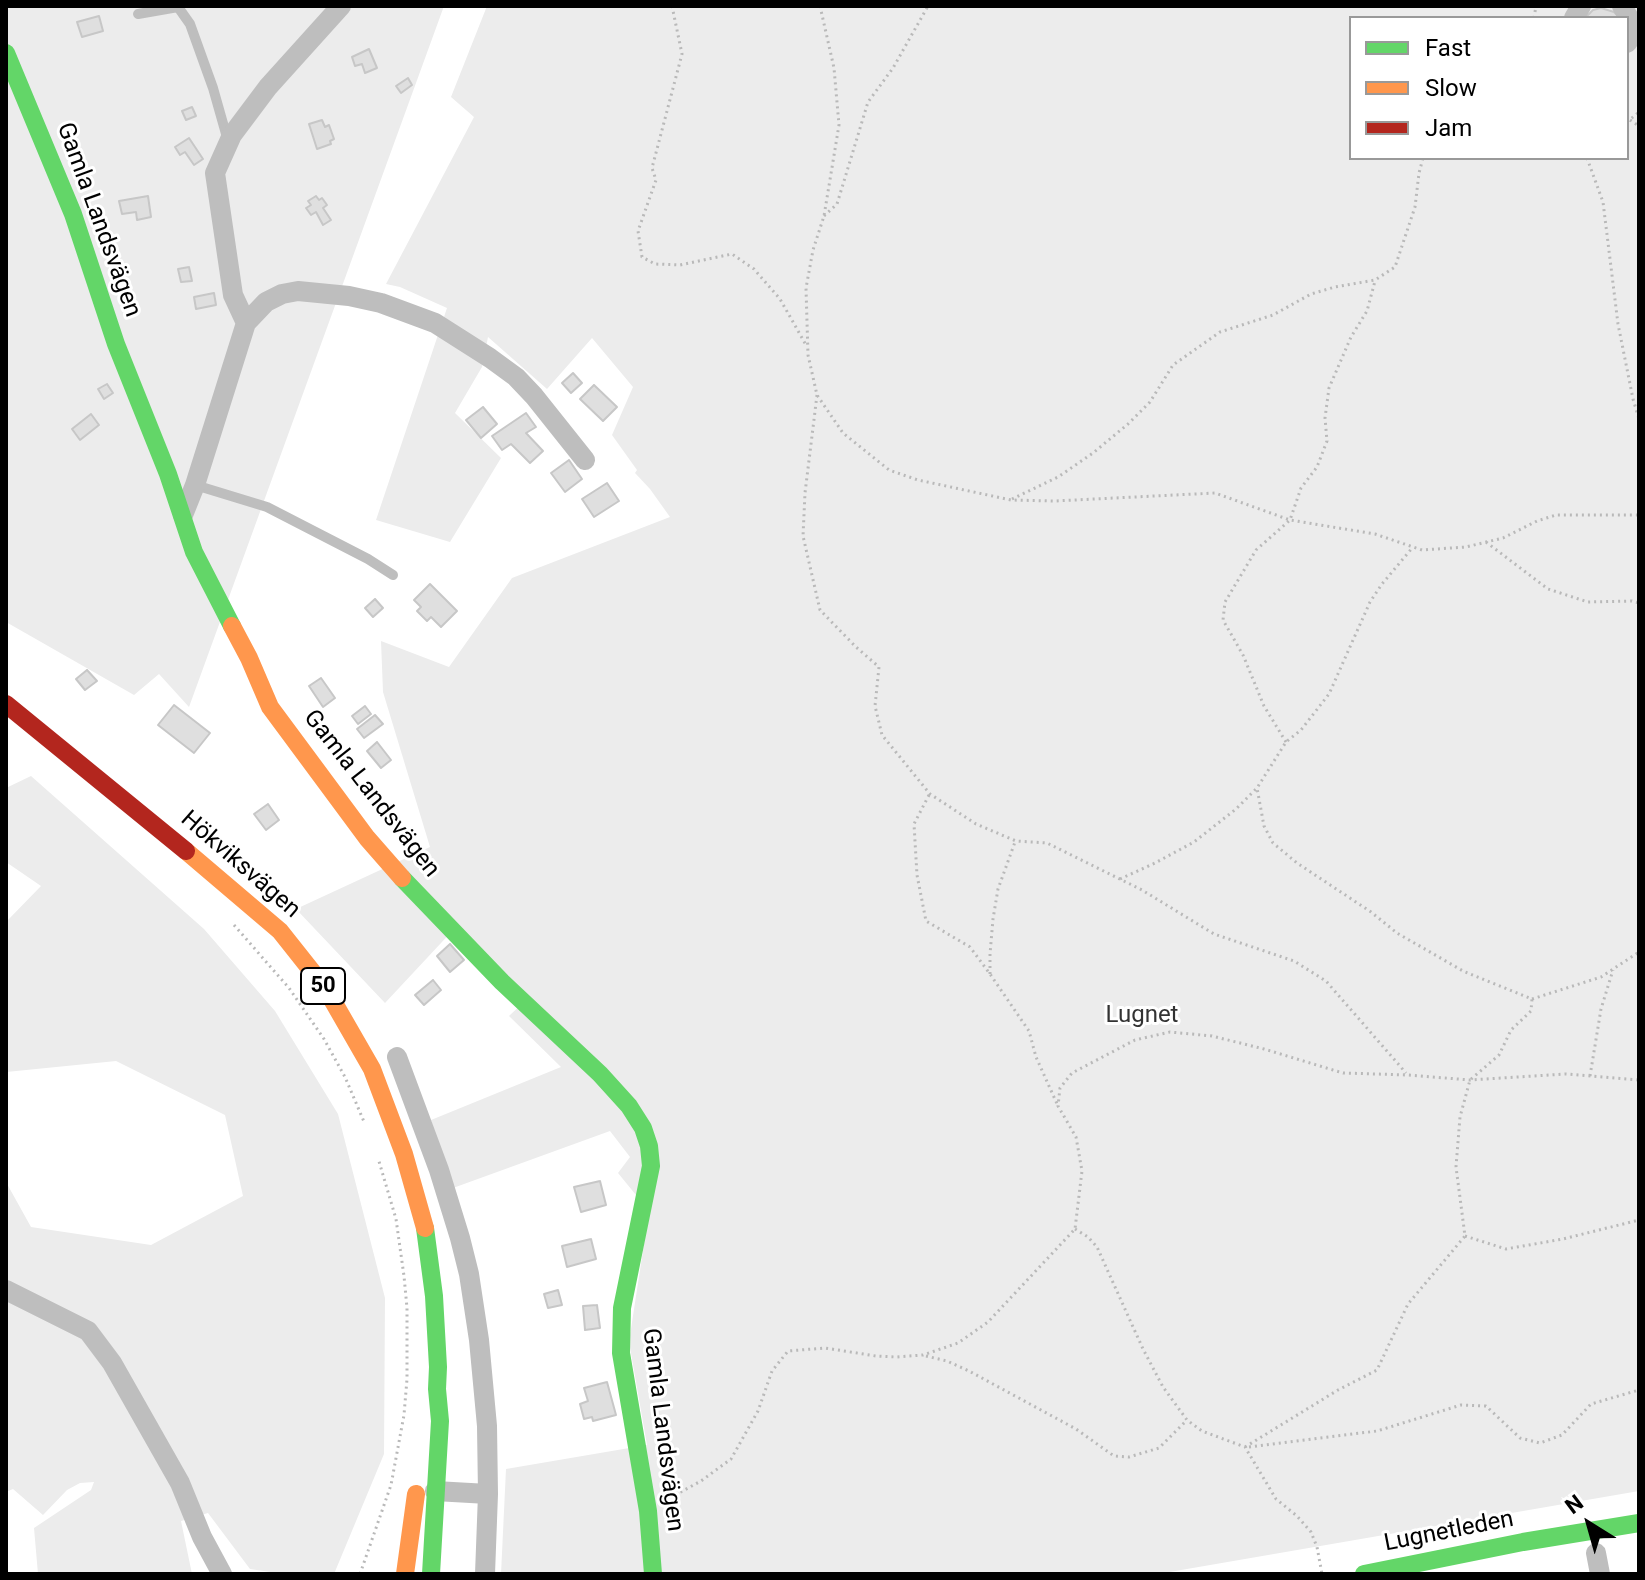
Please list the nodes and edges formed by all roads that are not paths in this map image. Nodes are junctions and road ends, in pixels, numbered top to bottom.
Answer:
1 (341, 6) edge
2 (138, 14) dead end
3 (1629, 18) edge
4 (1629, 40) edge
5 (6, 53) edge
6 (228, 143) junction
7 (246, 323) junction
8 (585, 460) dead end
9 (195, 485) junction
10 (183, 515) junction
11 (393, 575) dead end
12 (6, 704) edge
13 (397, 1057) dead end
14 (6, 1290) edge
15 (426, 1490) junction
16 (488, 1494) junction
17 (1639, 1523) edge
18 (1592, 1531) junction
19 (1595, 1553) joint
20 (1487, 1568) dead end
21 (222, 1574) edge
22 (405, 1574) edge
23 (431, 1574) edge
24 (485, 1574) edge
25 (653, 1574) edge
26 (1364, 1574) edge
27 (1441, 1574) edge
28 (1600, 1574) edge

1 - 6 street
2 - 6 lane
3 - 4 street
5 - 10 main road, Gamla Landsvägen
6 - 7 street
7 - 8 street
7 - 9 street
9 - 10 street
9 - 11 lane
10 - 25 main road, Gamla Landsvägen
12 - 15 main road, Hökviksvägen / 50
13 - 16 street
14 - 21 street
15 - 16 street
15 - 22 main road, Hökviksvägen / 50
15 - 23 main road, Hökviksvägen / 50
16 - 24 street
17 - 18 main road, Lugnetleden
18 - 19 main road
18 - 26 main road, Lugnetleden
19 - 28 street
20 - 27 main road, Lugnetleden

